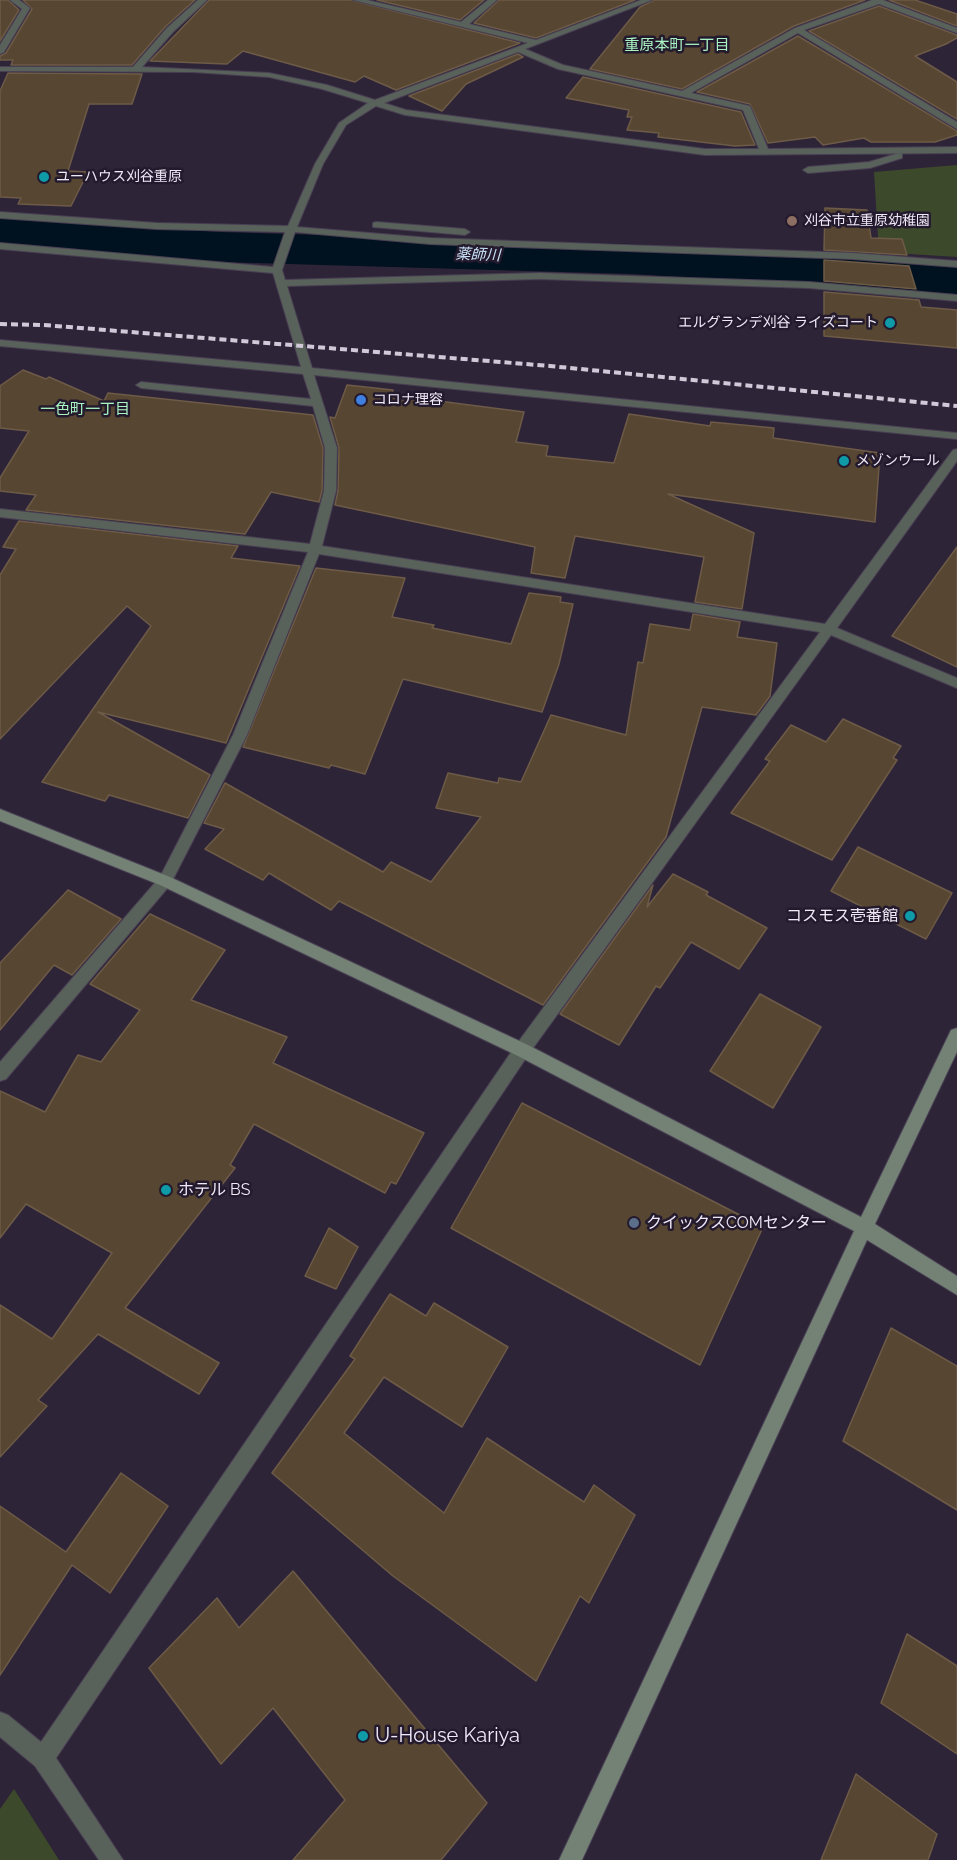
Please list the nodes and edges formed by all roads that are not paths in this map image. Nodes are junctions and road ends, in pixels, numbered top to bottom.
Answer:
1 (14, 0) edge
2 (203, 0) edge
3 (357, 0) edge
4 (494, 0) edge
5 (648, 0) edge
6 (878, 1) edge
7 (463, 25) junction
8 (798, 30) junction
9 (957, 31) edge
10 (536, 42) junction
11 (518, 49) junction
12 (0, 52) edge
13 (0, 69) edge
14 (136, 69) junction
15 (684, 93) junction
16 (373, 104) junction
17 (957, 126) edge
18 (916, 150) junction
19 (957, 150) edge
20 (765, 152) junction
21 (808, 170) dead end
22 (0, 215) edge
23 (376, 225) dead end
24 (291, 229) junction
25 (571, 244) junction
26 (0, 246) edge
27 (957, 264) edge
28 (277, 270) junction
29 (281, 283) junction
30 (957, 298) edge
31 (0, 343) edge
32 (309, 371) junction
33 (141, 385) dead end
34 (318, 403) junction
35 (957, 435) edge
36 (957, 453) edge
37 (0, 513) edge
38 (315, 549) junction
39 (828, 629) junction
40 (957, 682) edge
41 (0, 815) edge
42 (165, 882) junction
43 (957, 1035) edge
44 (522, 1050) junction
45 (0, 1074) edge
46 (863, 1227) junction
47 (957, 1286) edge
48 (0, 1723) edge
49 (43, 1758) junction
50 (112, 1860) edge
51 (570, 1860) edge

1 - 12 street
2 - 14 street
3 - 7 street
4 - 7 street
5 - 10 street
6 - 8 street
6 - 9 street
7 - 10 street
8 - 15 street
8 - 17 street
10 - 11 street
11 - 15 street
11 - 16 street
13 - 14 street
14 - 16 street
15 - 20 street
16 - 20 street
16 - 24 street
18 - 19 street
18 - 20 street
18 - 21 street
22 - 24 street
23 - 25 street
24 - 25 street
24 - 28 street
25 - 27 street
26 - 28 street
28 - 29 street
29 - 30 street
29 - 32 street
31 - 32 street
32 - 34 street
32 - 35 street
33 - 34 street
34 - 38 street
36 - 39 street
37 - 38 street
38 - 39 street
38 - 42 street
39 - 40 street
39 - 44 street
41 - 42 street
42 - 44 street
42 - 45 street
43 - 46 street
44 - 46 street
44 - 49 street
46 - 47 street
46 - 51 street
48 - 49 street
49 - 50 street

